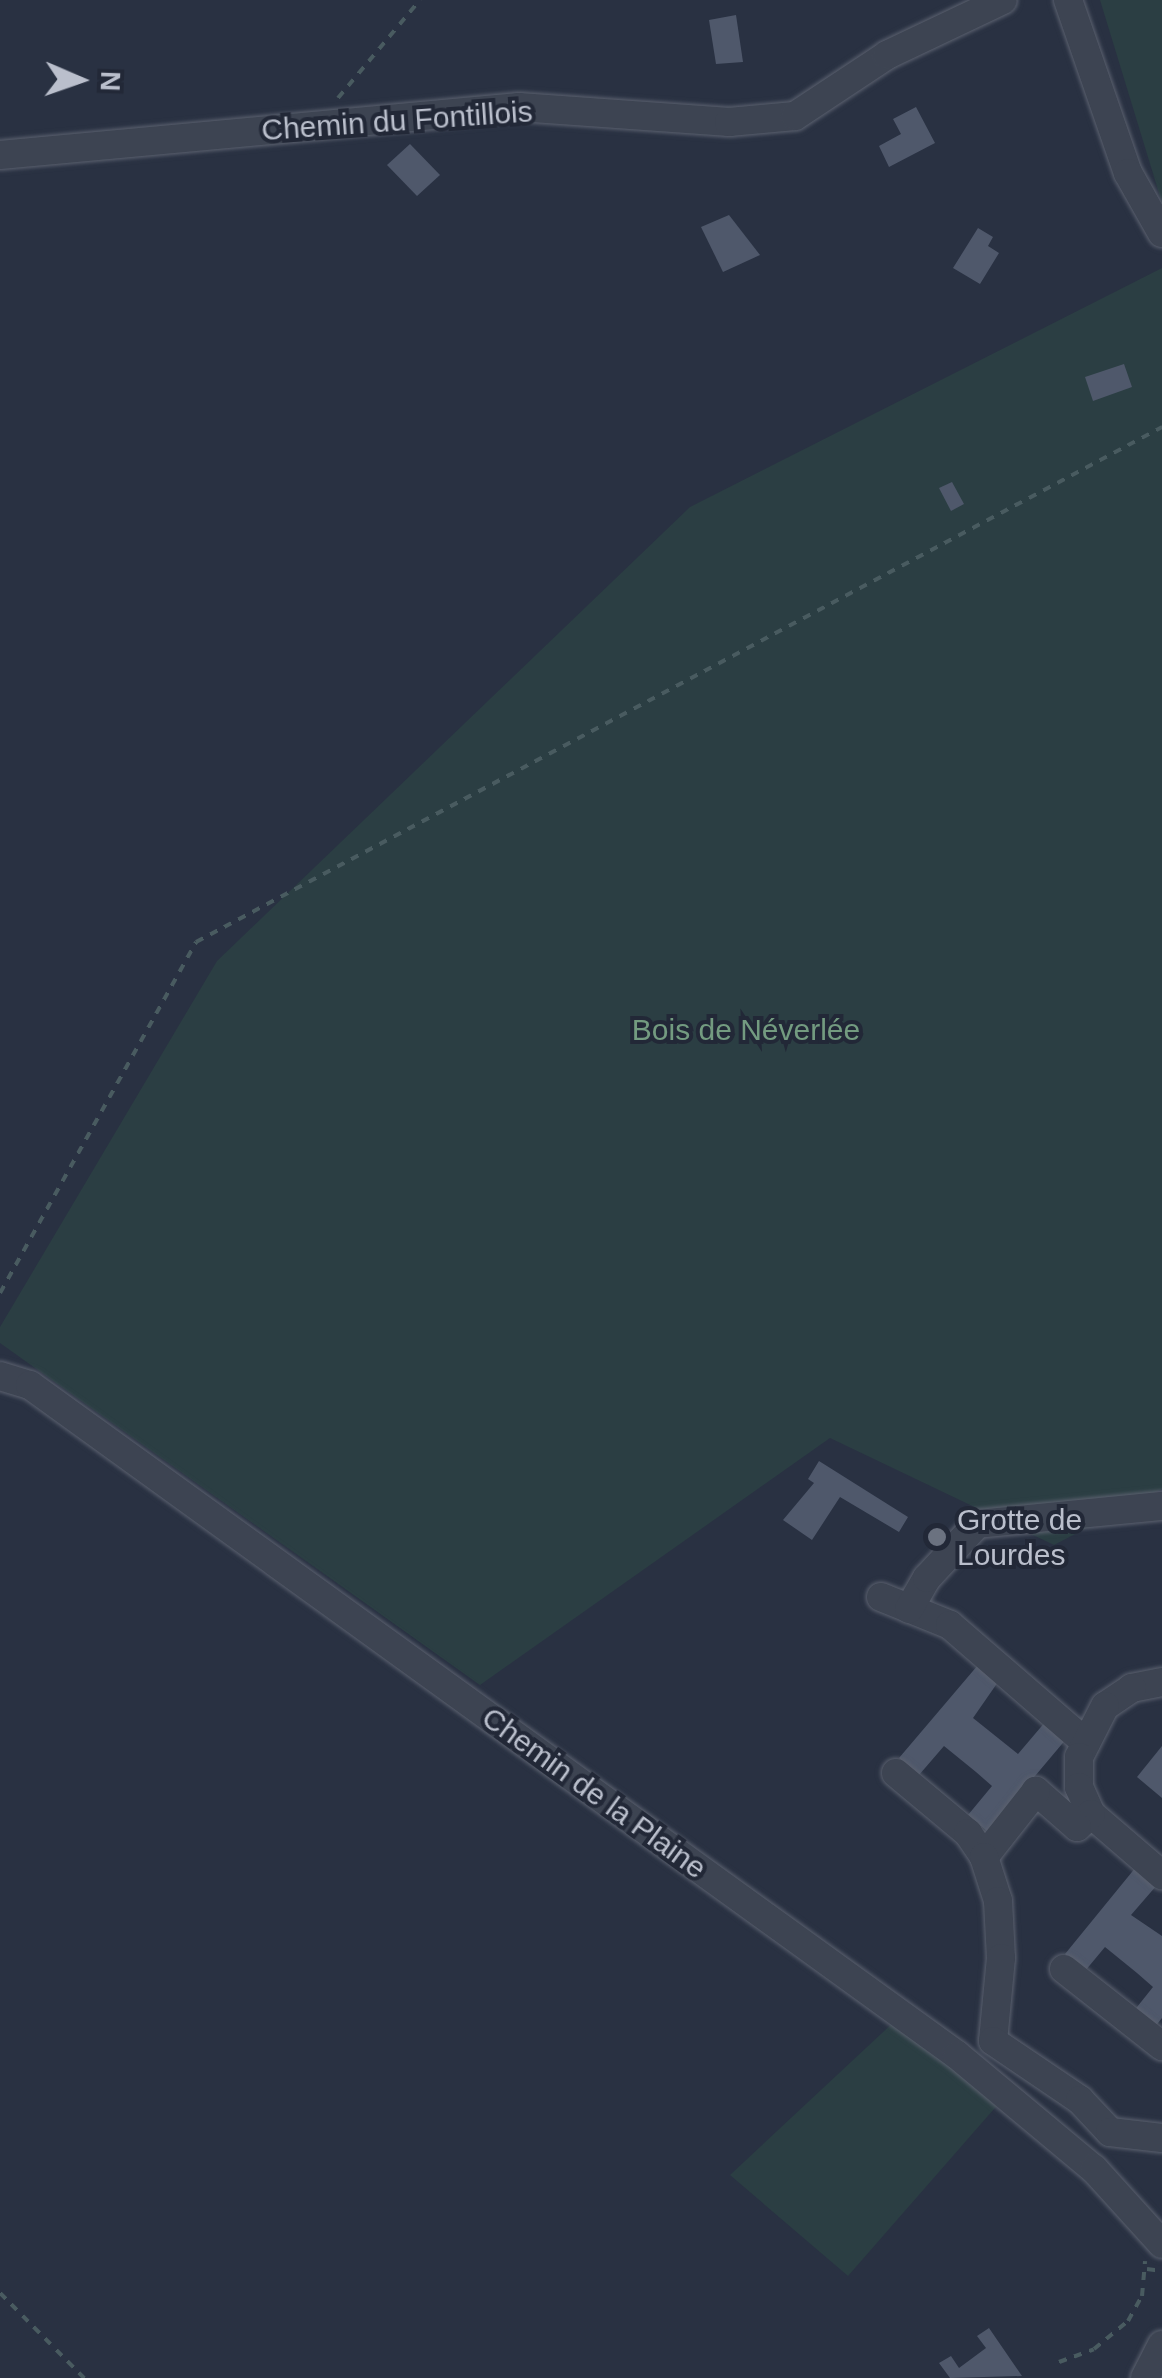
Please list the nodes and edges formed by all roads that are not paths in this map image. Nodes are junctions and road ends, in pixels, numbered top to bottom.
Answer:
1 (1003, 0) edge
2 (1068, 0) edge
3 (0, 155) edge
4 (1162, 233) edge
5 (0, 1376) edge
6 (1162, 1506) edge
7 (880, 1597) dead end
8 (910, 1609) junction
9 (1162, 1682) edge
10 (1086, 1743) junction
11 (896, 1773) dead end
12 (1091, 1814) junction
13 (984, 1856) junction
14 (1162, 1875) edge
15 (1064, 1969) dead end
16 (1161, 2044) edge
17 (1162, 2138) edge
18 (1150, 2245) edge
19 (1162, 2345) edge
20 (1146, 2378) edge

1 - 3 street, Chemin du Fontillois
2 - 4 street
5 - 18 street, Chemin de la Plaine
6 - 8 street
7 - 8 street
8 - 10 street
9 - 10 street
10 - 12 street
11 - 13 street
12 - 13 street
12 - 14 street
13 - 17 street
15 - 16 street
19 - 20 street

